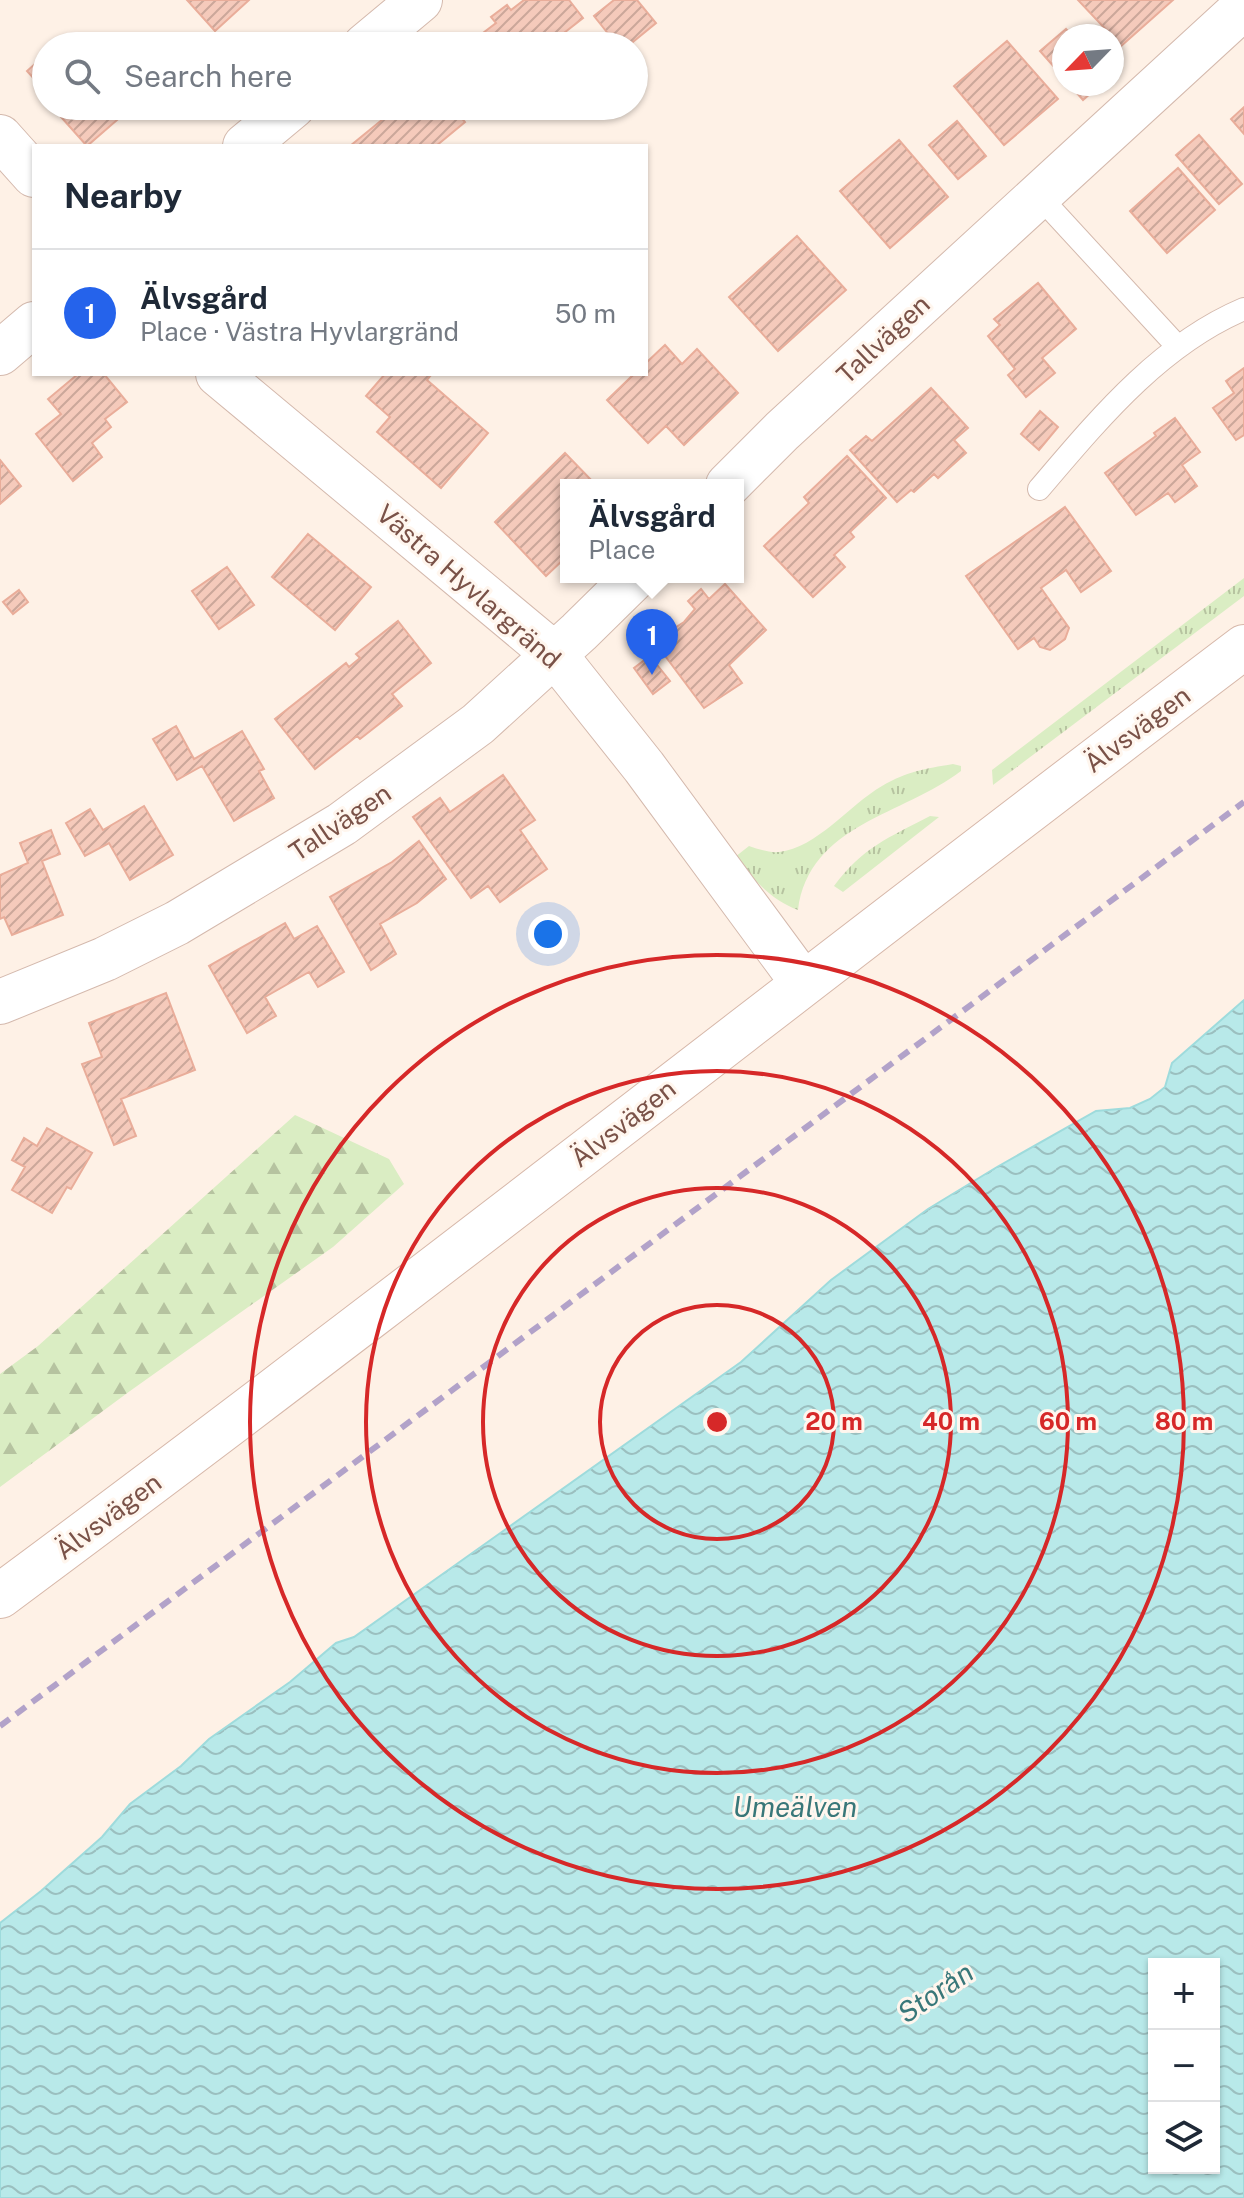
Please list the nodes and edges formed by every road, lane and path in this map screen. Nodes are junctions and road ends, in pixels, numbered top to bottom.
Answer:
1 (420, 0) edge
2 (1244, 7) edge
3 (382, 32) edge
4 (276, 120) edge
5 (0, 137) edge
6 (247, 144) edge
7 (32, 173) edge
8 (1039, 196) junction
9 (1244, 309) edge
10 (32, 326) edge
11 (1178, 347) junction
12 (0, 353) edge
13 (220, 376) edge
14 (734, 479) edge
15 (1039, 489) dead end
16 (629, 583) edge
17 (1244, 647) edge
18 (555, 655) junction
19 (803, 983) junction
20 (0, 1002) edge
21 (0, 1596) edge

1 - 3 street
2 - 8 street, Tallvägen
4 - 6 street
5 - 7 street
8 - 11 lane
8 - 14 street, Tallvägen
9 - 11 lane
10 - 12 street
11 - 15 lane
13 - 18 street, Västra Hyvlargränd
16 - 18 street, Tallvägen
17 - 19 street, Älvsvägen
18 - 19 street, Västra Hyvlargränd
18 - 20 street, Tallvägen
19 - 21 street, Älvsvägen

